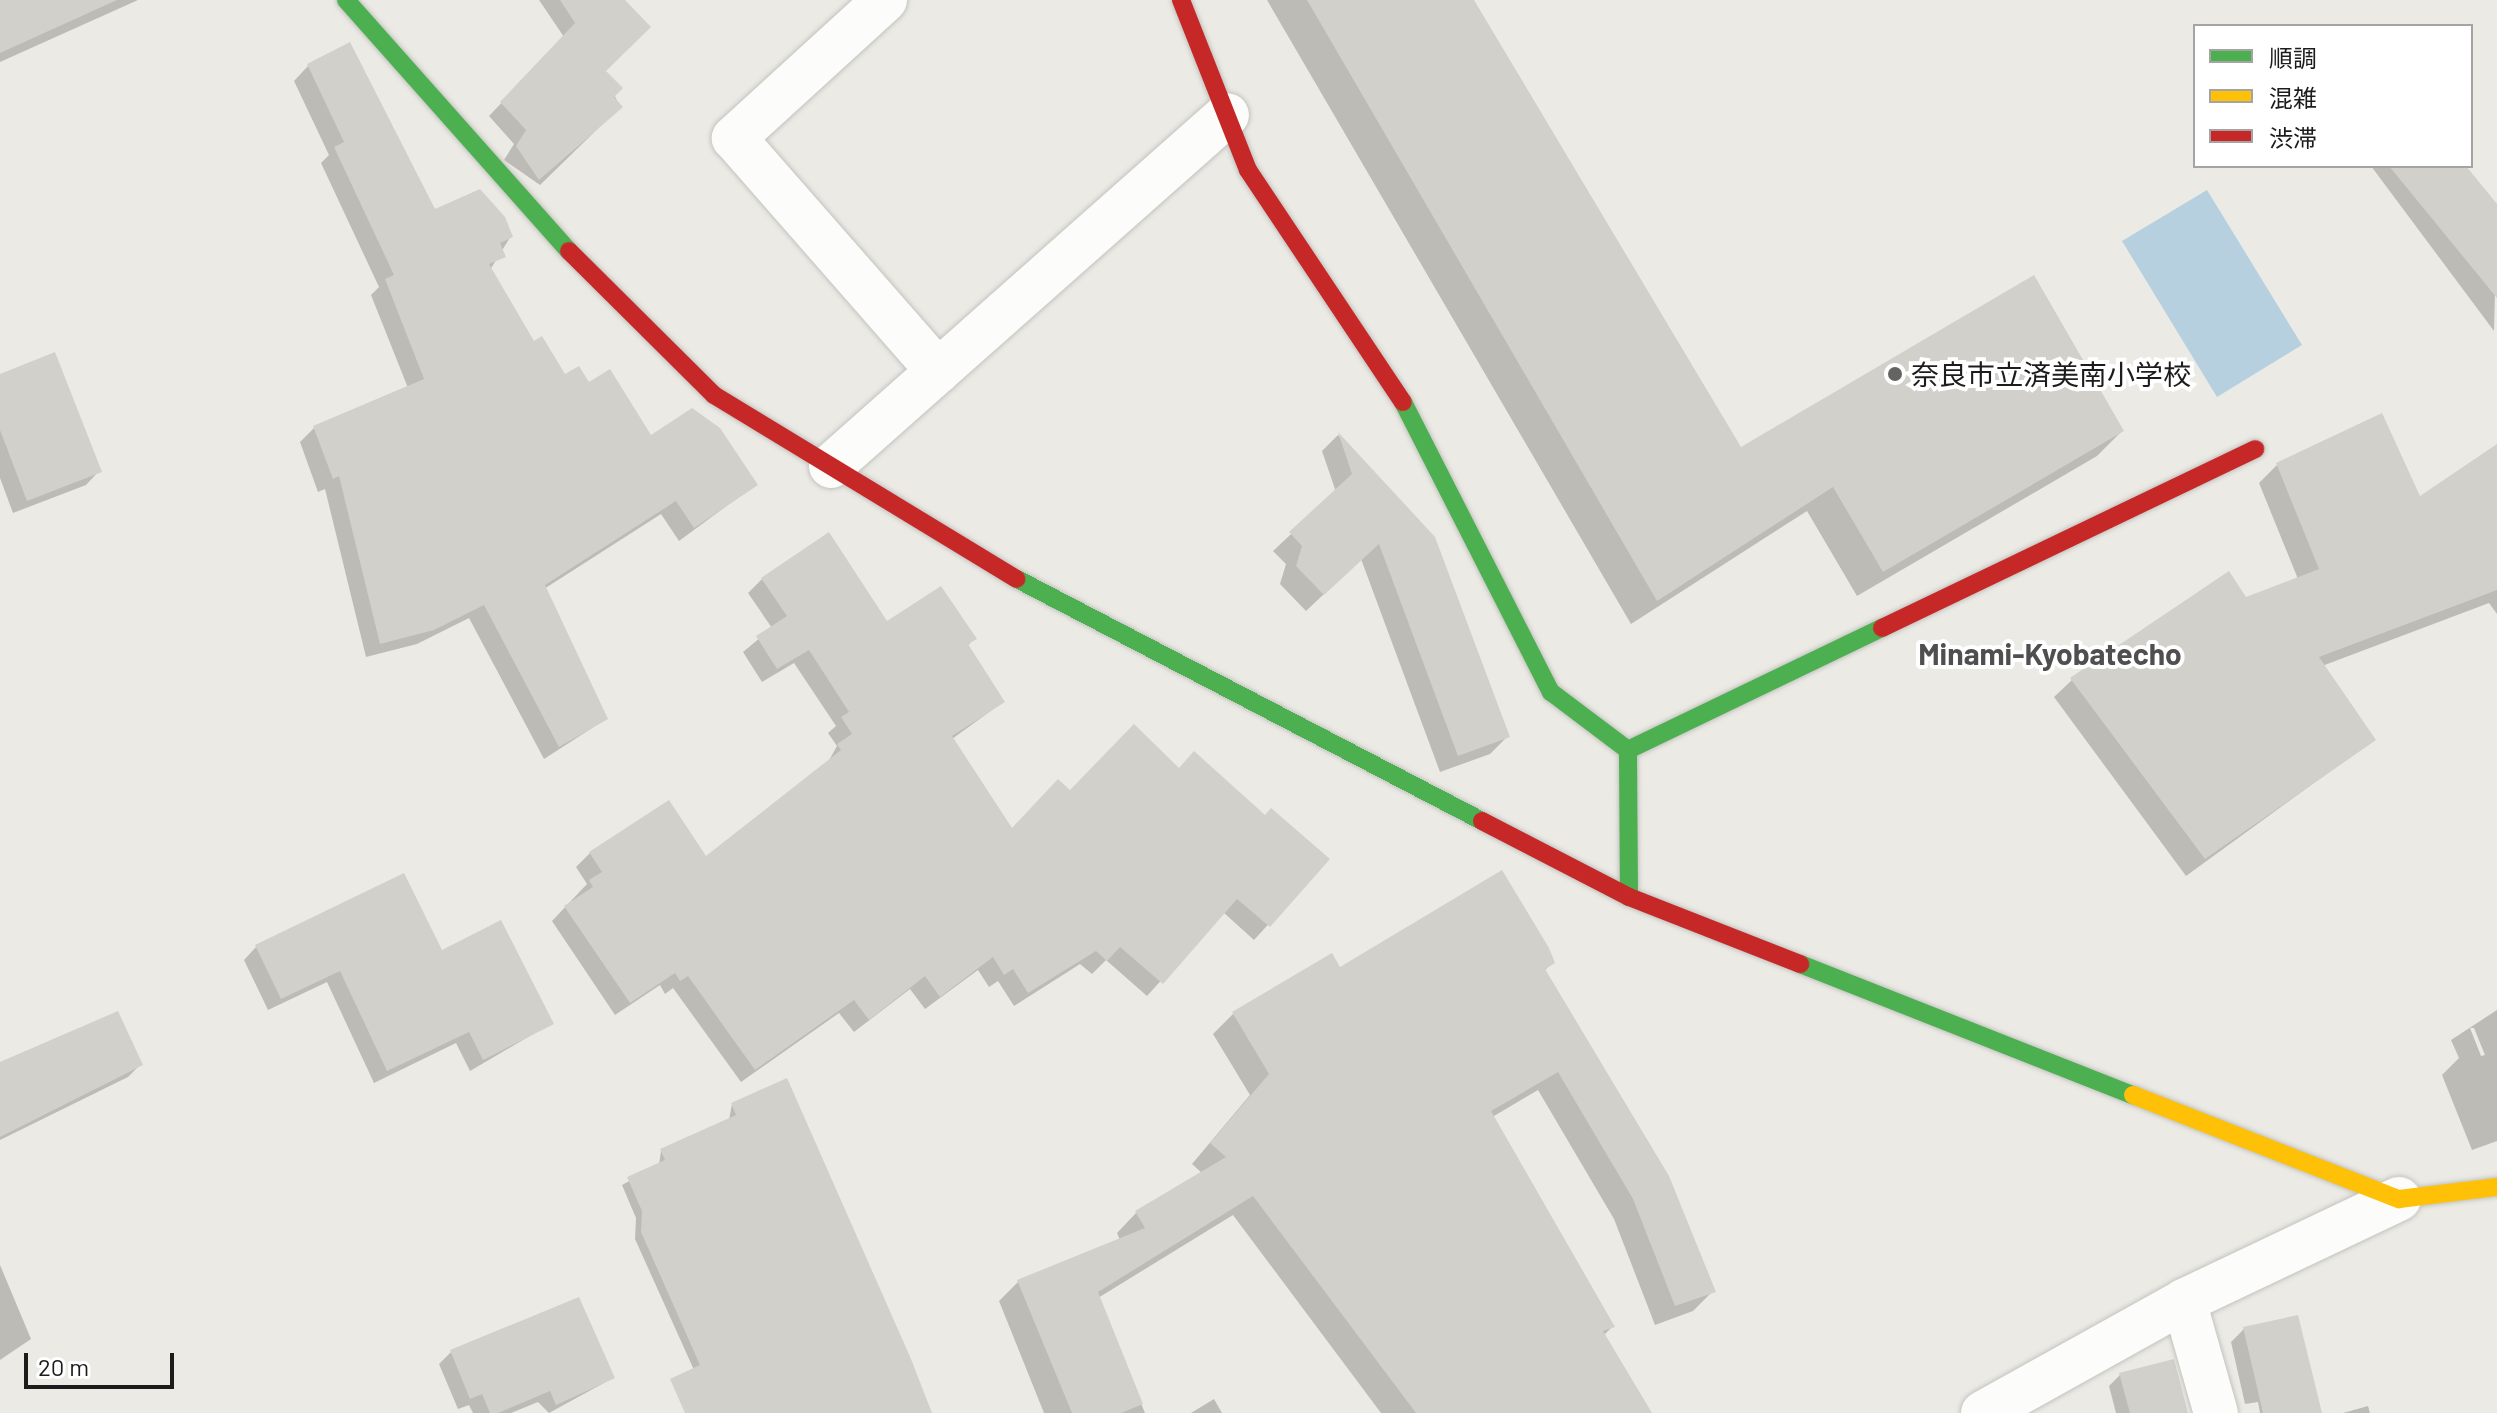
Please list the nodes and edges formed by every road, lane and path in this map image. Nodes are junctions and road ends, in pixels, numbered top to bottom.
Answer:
1 (346, 0) edge
2 (885, 0) edge
3 (1181, 0) edge
4 (1227, 115) junction
5 (938, 371) junction
6 (2255, 449) dead end
7 (831, 466) junction
8 (1628, 750) junction
9 (1629, 897) junction
10 (2497, 1187) edge
11 (2399, 1199) junction
12 (2184, 1301) junction
13 (1983, 1413) edge
14 (2216, 1413) edge

1 - 7 street
2 - 5 street
3 - 4 street
4 - 5 street
4 - 8 street
5 - 7 street
6 - 8 street
7 - 9 street
8 - 9 street
9 - 11 street
10 - 11 street
11 - 12 street
12 - 13 street
12 - 14 street

